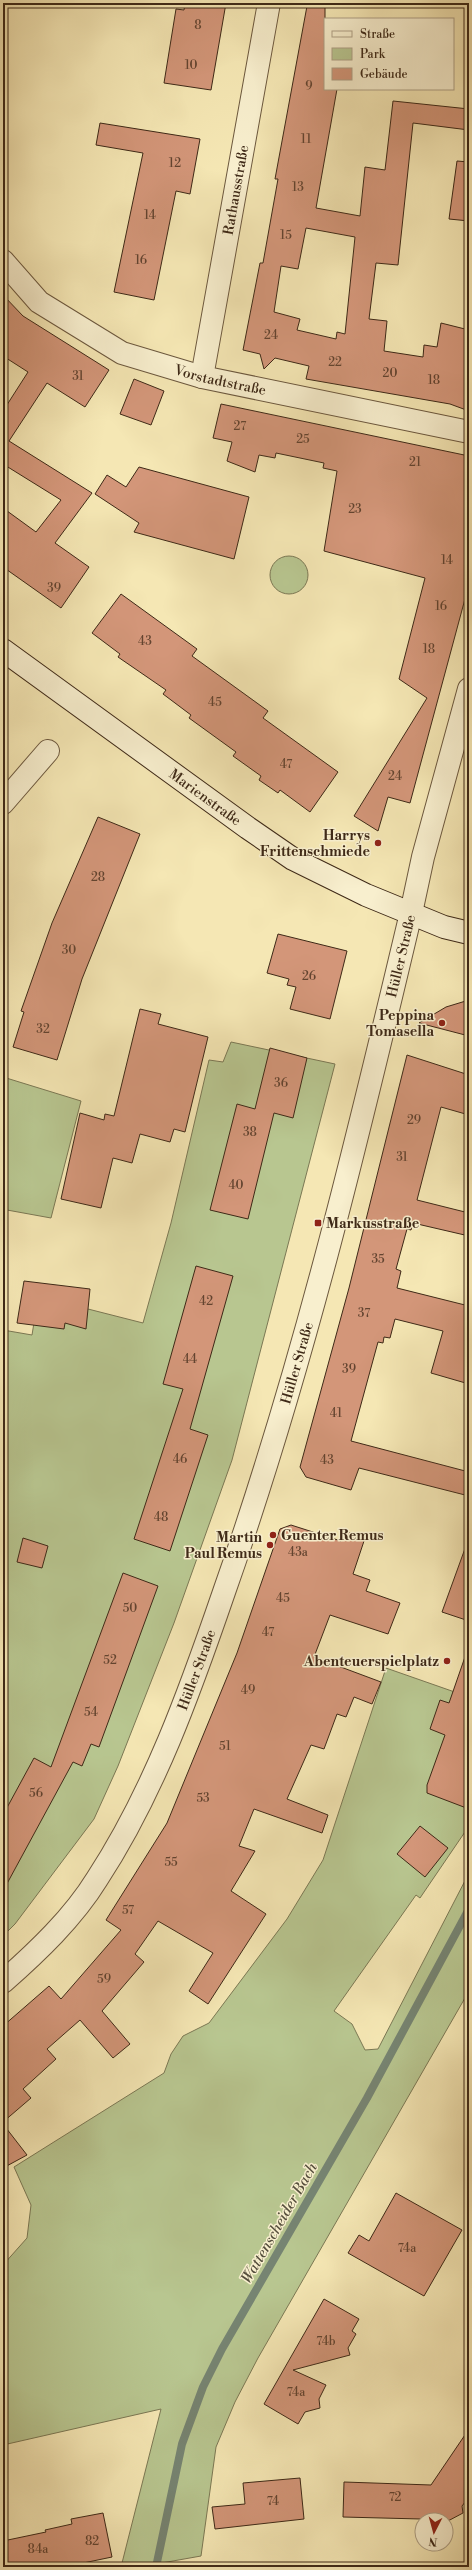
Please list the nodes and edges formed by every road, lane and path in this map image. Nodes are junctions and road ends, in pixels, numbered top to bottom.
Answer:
1 (269, 3) edge
2 (3, 261) edge
3 (202, 377) junction
4 (469, 432) edge
5 (3, 650) edge
6 (469, 689) edge
7 (48, 751) dead end
8 (3, 803) edge
9 (411, 913) junction
10 (469, 933) edge
11 (3, 1982) edge

1 - 3 street, Rathausstraße
2 - 3 street, Vorstadtstraße
3 - 4 street, Vorstadtstraße
5 - 9 street, Marienstraße
6 - 9 street, Hüller Straße
7 - 8 street
9 - 10 street, Marienstraße
9 - 11 street, Hüller Straße

